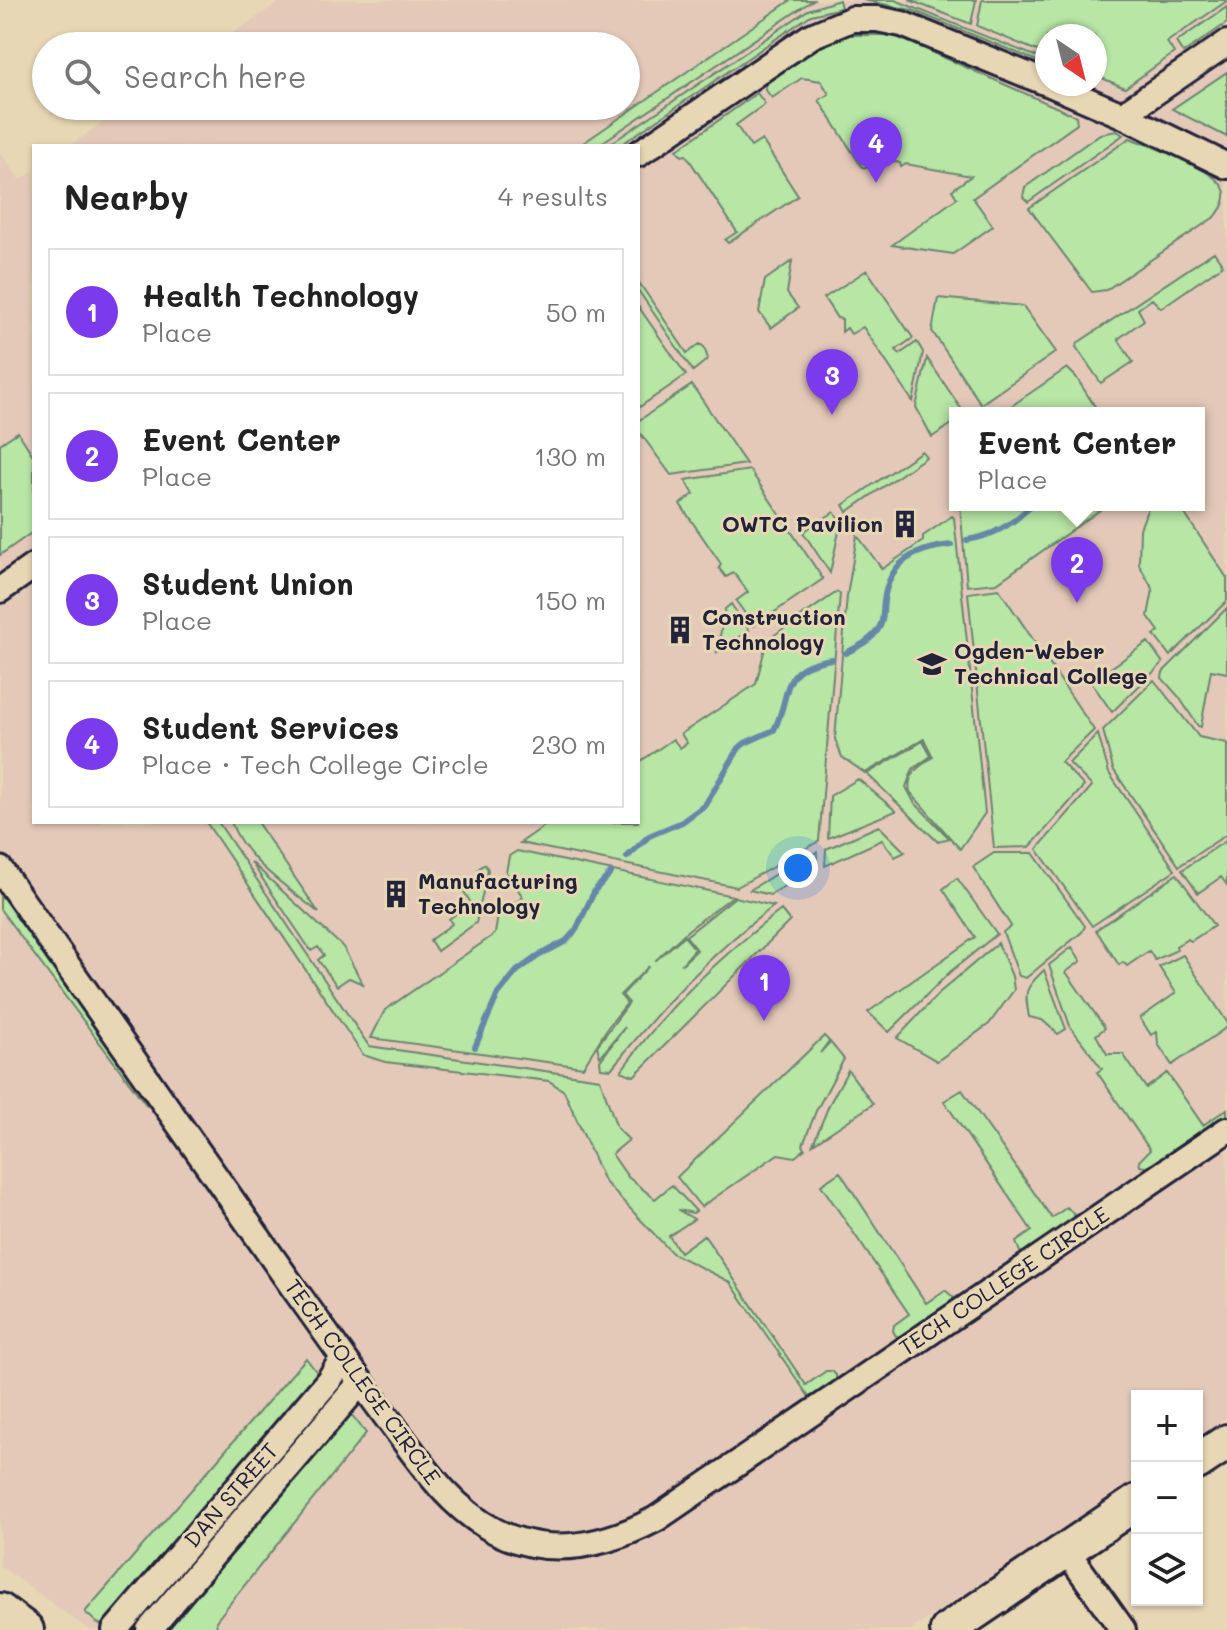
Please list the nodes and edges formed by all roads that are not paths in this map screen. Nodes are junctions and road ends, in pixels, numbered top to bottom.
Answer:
1 (1227, 43) edge
2 (1035, 78) edge
3 (1078, 96) edge
4 (1122, 115) junction
5 (640, 153) edge
6 (1227, 166) edge
7 (32, 567) edge
8 (0, 590) edge
9 (0, 869) edge
10 (1227, 1130) edge
11 (343, 1358) junction
12 (361, 1382) junction
13 (1227, 1442) edge
14 (1203, 1458) edge
15 (1131, 1506) edge
16 (1066, 1550) junction
17 (0, 1611) edge
18 (26, 1630) edge
19 (115, 1630) edge
20 (149, 1630) edge
21 (948, 1630) edge
22 (1123, 1630) edge

1 - 4 street
2 - 5 street
3 - 4 street
4 - 6 street
7 - 8 street
9 - 11 street, TECH COLLEGE CIRCLE
10 - 12 street, TECH COLLEGE CIRCLE
11 - 12 street, TECH COLLEGE CIRCLE
11 - 19 street, DAN STREET
12 - 20 street, DAN STREET
13 - 14 main road
15 - 16 main road
16 - 21 main road
16 - 22 street
17 - 18 main road

